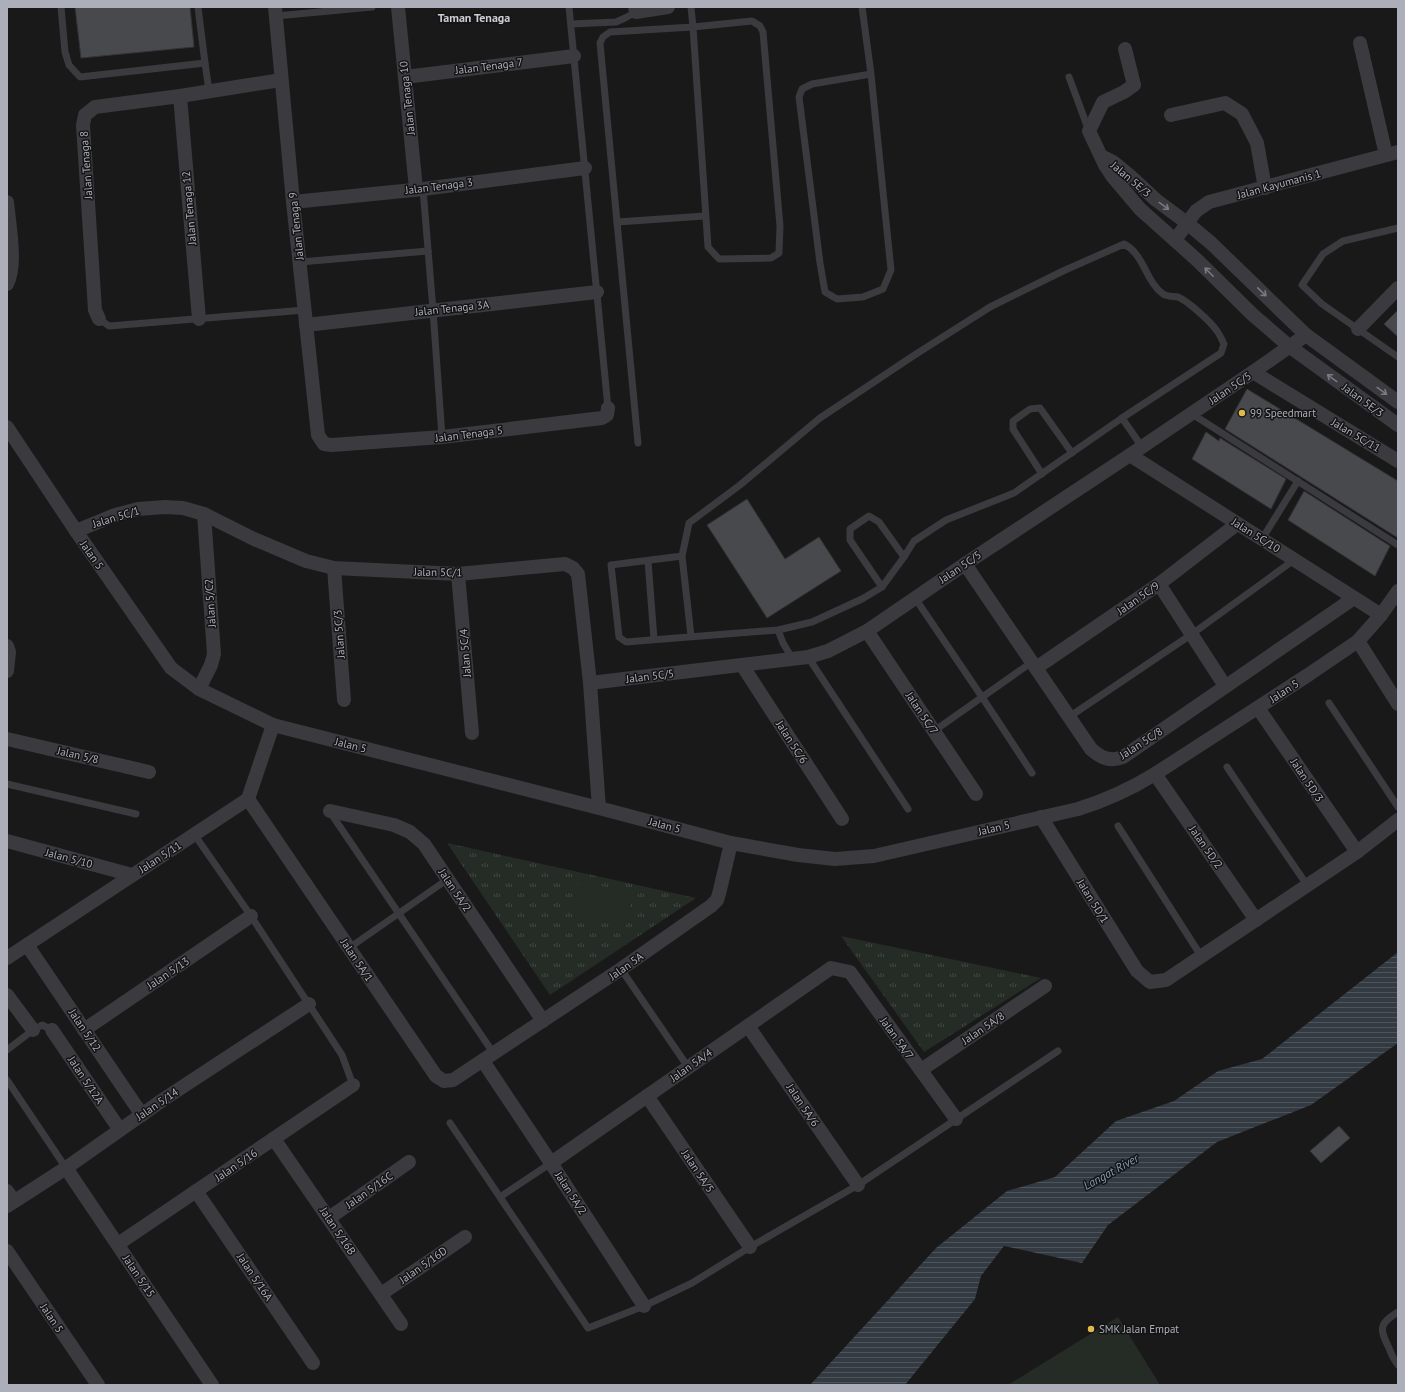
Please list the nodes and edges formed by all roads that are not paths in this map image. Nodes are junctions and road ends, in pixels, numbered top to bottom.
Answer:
1 (61, 7) edge
2 (198, 7) edge
3 (372, 7) edge
4 (398, 7) edge
5 (569, 7) edge
6 (668, 7) edge
7 (691, 7) edge
8 (862, 7) edge
9 (636, 9) edge
10 (275, 12) edge
11 (571, 24) junction
12 (693, 27) junction
13 (1360, 43) dead end
14 (1126, 49) dead end
15 (574, 56) junction
16 (205, 63) junction
17 (871, 74) junction
18 (405, 77) junction
19 (1069, 77) dead end
20 (281, 80) junction
21 (209, 91) junction
22 (180, 96) junction
23 (1171, 115) dead end
24 (1089, 130) junction
25 (1392, 153) edge
26 (1101, 156) junction
27 (585, 168) junction
28 (1265, 188) junction
29 (419, 189) junction
30 (7, 202) edge
31 (293, 202) junction
32 (705, 216) junction
33 (617, 222) junction
34 (1187, 223) junction
35 (1398, 228) edge
36 (1175, 240) junction
37 (428, 251) junction
38 (300, 262) junction
39 (7, 284) edge
40 (1398, 288) edge
41 (597, 292) junction
42 (305, 310) junction
43 (433, 310) junction
44 (199, 319) junction
45 (100, 320) joint
46 (306, 325) junction
47 (1358, 329) junction
48 (1306, 335) junction
49 (1289, 346) junction
50 (1398, 357) edge
51 (1253, 372) junction
52 (1398, 402) edge
53 (608, 408) joint
54 (1192, 414) junction
55 (1122, 418) junction
56 (1398, 425) edge
57 (7, 427) edge
58 (442, 437) junction
59 (638, 443) dead end
60 (324, 444) joint
61 (1136, 451) junction
62 (1072, 453) junction
63 (1398, 461) edge
64 (1042, 474) junction
65 (1298, 481) junction
66 (204, 514) junction
67 (1237, 524) junction
68 (76, 531) junction
69 (1262, 539) junction
70 (1398, 545) edge
71 (682, 556) junction
72 (904, 557) junction
73 (648, 560) junction
74 (1294, 560) junction
75 (965, 564) junction
76 (334, 568) junction
77 (458, 574) junction
78 (1158, 584) junction
79 (882, 586) junction
80 (1398, 591) edge
81 (915, 598) junction
82 (1354, 598) junction
83 (1381, 615) junction
84 (778, 630) junction
85 (867, 631) junction
86 (1192, 634) junction
87 (691, 636) junction
88 (654, 639) junction
89 (1358, 641) junction
90 (7, 646) edge
91 (808, 657) junction
92 (787, 659) junction
93 (742, 665) junction
94 (1034, 665) junction
95 (7, 671) edge
96 (590, 684) junction
97 (1226, 686) junction
98 (199, 689) junction
99 (982, 697) junction
100 (344, 700) dead end
101 (1329, 703) dead end
102 (1398, 704) edge
103 (1258, 708) junction
104 (1070, 717) junction
105 (272, 725) junction
106 (934, 731) junction
107 (472, 733) dead end
108 (7, 739) edge
109 (1227, 767) dead end
110 (149, 772) dead end
111 (1032, 773) dead end
112 (1155, 774) junction
113 (7, 784) edge
114 (976, 794) dead end
115 (248, 799) junction
116 (1398, 807) edge
117 (599, 808) junction
118 (908, 808) dead end
119 (330, 811) joint
120 (136, 814) dead end
121 (1041, 817) junction
122 (842, 819) dead end
123 (1398, 820) edge
124 (1118, 826) dead end
125 (194, 834) junction
126 (7, 840) edge
127 (731, 842) junction
128 (1356, 852) junction
129 (132, 874) junction
130 (448, 879) junction
131 (1307, 885) junction
132 (399, 914) junction
133 (251, 916) junction
134 (1256, 920) junction
135 (27, 945) junction
136 (349, 948) junction
137 (1201, 956) junction
138 (7, 958) edge
139 (831, 968) joint
140 (621, 969) junction
141 (1046, 986) dead end
142 (7, 994) edge
143 (308, 1004) junction
144 (543, 1021) junction
145 (748, 1026) junction
146 (32, 1030) junction
147 (52, 1030) joint
148 (84, 1030) junction
149 (7, 1050) edge
150 (1058, 1051) dead end
151 (488, 1057) junction
152 (688, 1067) junction
153 (921, 1070) junction
154 (7, 1080) edge
155 (353, 1085) joint
156 (647, 1096) junction
157 (142, 1115) junction
158 (956, 1119) junction
159 (450, 1123) dead end
160 (120, 1130) junction
161 (274, 1138) junction
162 (409, 1162) dead end
163 (551, 1162) junction
164 (66, 1168) junction
165 (858, 1185) junction
166 (196, 1192) junction
167 (500, 1197) junction
168 (9, 1199) edge
169 (329, 1218) junction
170 (464, 1236) dead end
171 (118, 1244) junction
172 (750, 1247) junction
173 (7, 1251) edge
174 (381, 1294) junction
175 (644, 1306) junction
176 (1398, 1312) edge
177 (401, 1324) dead end
178 (313, 1363) dead end
179 (1398, 1365) edge
180 (98, 1385) edge
181 (212, 1385) edge

1 - 16 lane
2 - 16 lane
3 - 10 lane
4 - 18 street, Jalan Tenaga 10
5 - 11 lane
6 - 9 street
7 - 12 lane
8 - 17 lane
9 - 11 lane
10 - 20 street, Jalan Tenaga 9
11 - 15 lane
12 - 32 lane
12 - 32 lane
12 - 33 lane
13 - 25 street
14 - 24 street
15 - 18 street, Jalan Tenaga 7
15 - 27 lane
16 - 21 lane
17 - 17 lane
18 - 29 street, Jalan Tenaga 10
19 - 24 lane
20 - 21 street, Jalan Tenaga 8
20 - 31 street, Jalan Tenaga 9
21 - 22 street, Jalan Tenaga 8
22 - 44 street, Jalan Tenaga 12
22 - 45 street, Jalan Tenaga 8
23 - 28 street
24 - 26 street
25 - 28 street, Jalan Kayumanis 1
26 -> 34 street, Jalan 5E/3
26 - 36 street, Jalan 5E/3
27 - 29 street, Jalan Tenaga 3
27 - 41 lane
28 - 34 street, Jalan Kayumanis 1
29 - 31 street, Jalan Tenaga 3
29 - 37 lane
30 - 39 street
31 - 38 street, Jalan Tenaga 9
32 - 33 lane
33 - 59 lane
34 - 36 street, Jalan Kayumanis 1
34 -> 48 street, Jalan 5E/3
35 - 47 lane
49 -> 36 street, Jalan 5E/3
37 - 38 lane
37 - 43 lane
38 - 42 street, Jalan Tenaga 9
40 - 47 street
41 - 43 street, Jalan Tenaga 3A
41 - 53 lane
42 - 44 lane
42 - 46 street, Jalan Tenaga 9
43 - 46 street, Jalan Tenaga 3A
43 - 58 lane
44 - 45 lane
46 - 60 street, Jalan Tenaga 9
47 - 50 lane
48 - 49 street
48 -> 52 street, Jalan 5E/3
49 - 51 street, Jalan 5C/5
56 -> 49 street, Jalan 5E/3
51 - 54 street, Jalan 5C/5
51 - 63 street, Jalan 5C/11
53 - 58 street, Jalan Tenaga 5
54 - 61 street, Jalan 5C/5
54 - 65 lane
55 - 61 lane
55 - 62 lane
55 - 71 lane
57 - 68 street, Jalan 5
58 - 60 street, Jalan Tenaga 5
61 - 67 street, Jalan 5C/10
61 - 75 street, Jalan 5C/5
62 - 64 lane
62 - 64 lane
64 - 72 lane
65 - 69 lane
65 - 70 lane
66 - 68 street, Jalan 5C/1
66 - 76 street, Jalan 5C/1
66 - 98 street, Jalan 5/C2
67 - 69 street, Jalan 5C/10
67 - 78 street, Jalan 5C/9
68 - 98 street, Jalan 5
69 - 74 street, Jalan 5C/10
71 - 73 lane
71 - 87 lane
72 - 79 lane
72 - 79 lane
73 - 88 lane
73 - 88 lane
74 - 82 street, Jalan 5C/10
74 - 86 lane
75 - 81 street, Jalan 5C/5
75 - 94 street, Jalan 5C/8
76 - 77 street, Jalan 5C/1
76 - 100 street, Jalan 5C/3
77 - 96 street, Jalan 5C/1
77 - 107 street, Jalan 5C/4
78 - 86 street
78 - 94 street, Jalan 5C/9
79 - 84 lane
80 - 83 street, Jalan 5
81 - 85 street, Jalan 5C/5
81 - 99 lane
82 - 83 street, Jalan 5C/10
82 - 97 street, Jalan 5C/8
83 - 89 street, Jalan 5
84 - 87 lane
84 - 92 lane
85 - 91 street, Jalan 5C/5
85 - 106 street, Jalan 5C/7
86 - 97 street
86 - 104 lane
87 - 88 lane
89 - 102 street
89 - 103 street, Jalan 5
90 - 95 street
91 - 92 street, Jalan 5C/5
91 - 118 lane
92 - 93 street, Jalan 5C/5
93 - 96 street, Jalan 5C/5
93 - 122 street, Jalan 5C/6
94 - 99 lane
94 - 104 street, Jalan 5C/8
96 - 117 street, Jalan 5C/1
97 - 104 street, Jalan 5C/8
98 - 105 street, Jalan 5
99 - 106 lane
99 - 111 lane
101 - 116 lane
103 - 112 street, Jalan 5
103 - 128 street, Jalan 5D/3
105 - 115 street
105 - 117 street, Jalan 5
106 - 114 street, Jalan 5C/7
108 - 110 street, Jalan 5/8
109 - 131 lane
112 - 121 street, Jalan 5
112 - 134 street, Jalan 5D/2
113 - 120 lane
115 - 125 street, Jalan 5/11
115 - 136 street, Jalan 5A/1
117 - 127 street, Jalan 5
119 - 130 street, Jalan 5A/2
119 - 132 lane
121 - 127 street, Jalan 5
121 - 137 street, Jalan 5D/1
123 - 128 street
124 - 137 lane
125 - 129 street, Jalan 5/11
125 - 133 lane
126 - 129 street, Jalan 5/10
127 - 140 street, Jalan 5A
128 - 131 street
129 - 135 street, Jalan 5/11
130 - 132 lane
130 - 144 street, Jalan 5A/2
131 - 134 street
132 - 136 lane
132 - 151 lane
133 - 143 lane
133 - 148 street, Jalan 5/13
134 - 137 street
135 - 138 street, Jalan 5/11
135 - 148 street, Jalan 5/12
136 - 151 street, Jalan 5A/1
139 - 145 street, Jalan 5A/4
139 - 153 street, Jalan 5A/7
140 - 144 street, Jalan 5A
140 - 152 lane
141 - 153 street, Jalan 5A/8
142 - 146 street
143 - 155 lane
143 - 157 street, Jalan 5/14
144 - 151 street, Jalan 5A
145 - 152 street, Jalan 5A/4
145 - 165 street, Jalan 5A/6
146 - 147 lane
146 - 149 lane
147 - 160 street, Jalan 5/12A
148 - 157 street, Jalan 5/12
150 - 158 lane
151 - 163 street, Jalan 5A/2
152 - 156 street, Jalan 5A/4
153 - 158 street, Jalan 5A/7
154 - 164 lane
155 - 161 street, Jalan 5/16
156 - 163 street, Jalan 5A/4
156 - 172 street, Jalan 5A/5
157 - 160 street, Jalan 5/14
158 - 165 lane
159 - 167 lane
160 - 164 street, Jalan 5/14
161 - 166 street, Jalan 5/16
161 - 169 street, Jalan 5/16B
162 - 169 street, Jalan 5/16C
163 - 167 lane
163 - 175 street, Jalan 5A/2
164 - 168 street, Jalan 5/14
164 - 171 street, Jalan 5/15
165 - 172 lane
166 - 171 street, Jalan 5/16
166 - 178 street, Jalan 5/16A
167 - 175 lane
169 - 174 street, Jalan 5/16B
170 - 174 street, Jalan 5/16D
171 - 181 street, Jalan 5/15
172 - 175 lane
173 - 180 street, Jalan 5
174 - 177 street, Jalan 5/16B
176 - 179 lane

